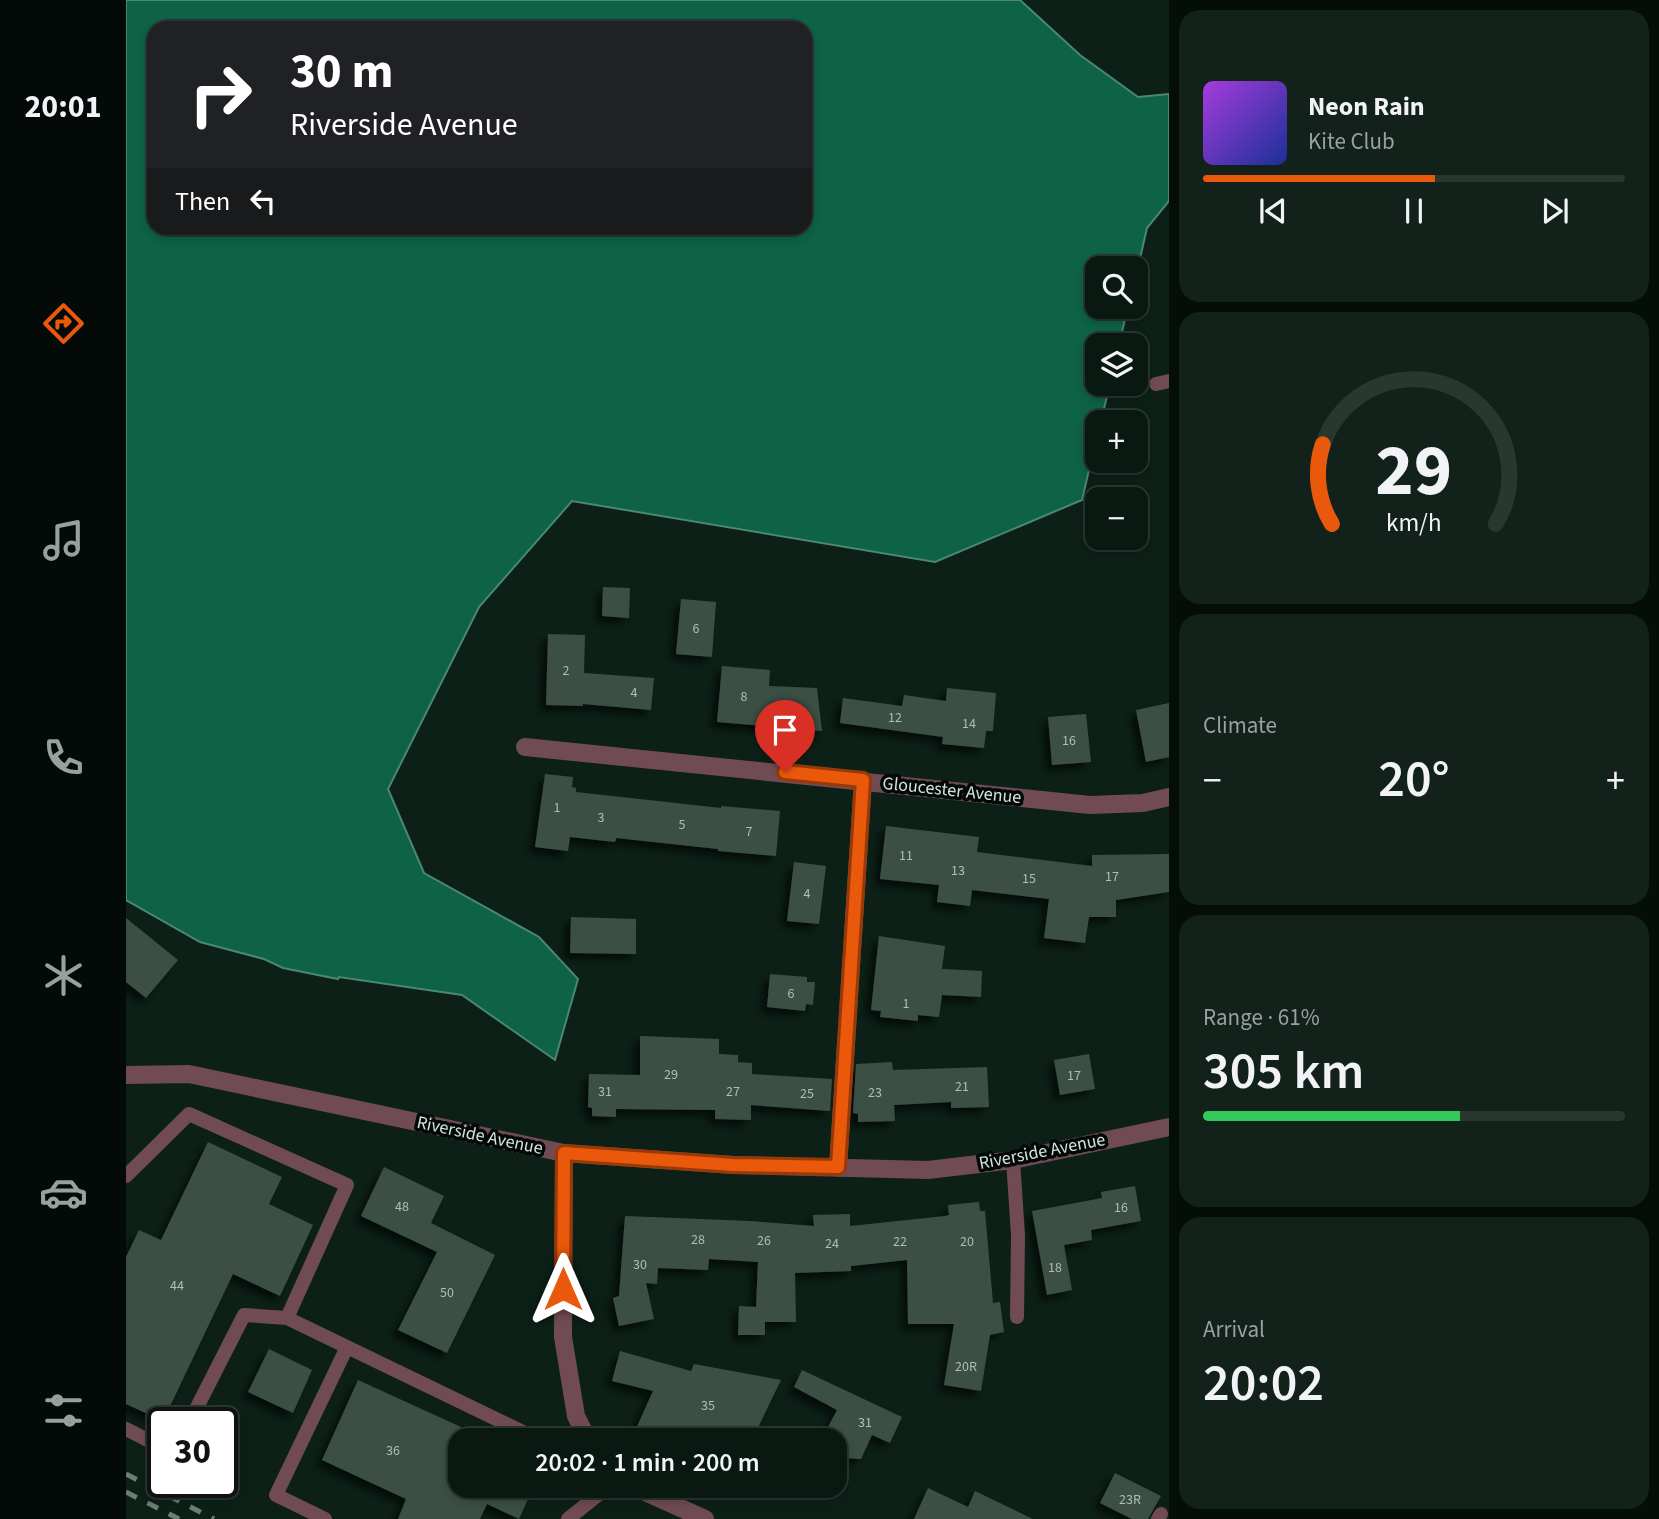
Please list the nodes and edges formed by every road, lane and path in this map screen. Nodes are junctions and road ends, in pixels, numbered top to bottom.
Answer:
1 (525, 747) dead end
2 (863, 780) junction
3 (1169, 797) edge
4 (126, 1075) edge
5 (1169, 1127) edge
6 (564, 1153) junction
7 (1013, 1160) junction
8 (838, 1167) junction
9 (126, 1176) edge
10 (1017, 1317) dead end
11 (287, 1318) junction
12 (347, 1347) junction
13 (197, 1407) edge
14 (516, 1428) edge
15 (582, 1428) edge
16 (126, 1429) edge
17 (147, 1440) edge
18 (594, 1498) edge
19 (656, 1498) edge
20 (697, 1518) edge
21 (326, 1519) edge
22 (568, 1519) edge

1 - 2 street, Gloucester Avenue
2 - 3 street, Gloucester Avenue
2 - 8 street
4 - 6 street, Riverside Avenue
5 - 7 street, Riverside Avenue
6 - 8 street, Riverside Avenue
6 - 15 street
7 - 8 street, Riverside Avenue
7 - 10 lane
9 - 11 lane
11 - 12 lane
11 - 13 lane
12 - 14 lane
12 - 21 lane
16 - 17 lane
18 - 22 lane
19 - 20 street

